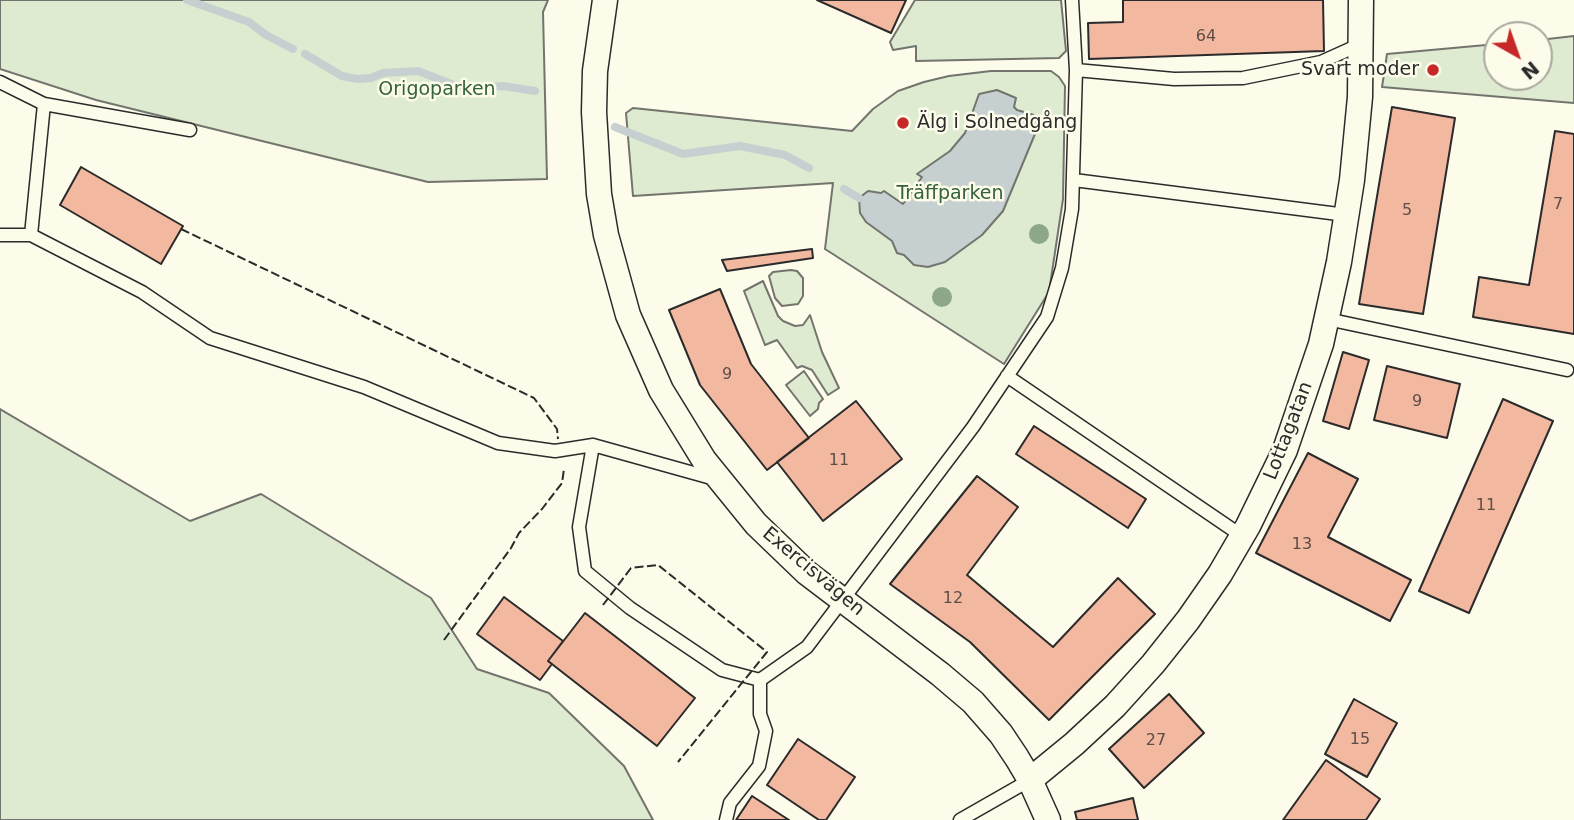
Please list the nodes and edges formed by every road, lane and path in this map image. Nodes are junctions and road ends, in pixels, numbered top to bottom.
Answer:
1 (605, 0) edge
2 (1072, 0) edge
3 (1361, 0) edge
4 (1361, 44) junction
5 (1076, 70) junction
6 (0, 82) edge
7 (44, 104) junction
8 (190, 130) dead end
9 (1074, 180) junction
10 (1346, 215) junction
11 (31, 234) junction
12 (0, 235) edge
13 (1327, 319) junction
14 (1567, 370) dead end
15 (1007, 376) junction
16 (593, 445) junction
17 (719, 480) junction
18 (1242, 536) junction
19 (843, 600) junction
20 (760, 680) junction
21 (1030, 780) junction
22 (726, 820) edge
23 (960, 820) edge
24 (1048, 820) edge

1 - 17 street, Exercisvägen
2 - 5 lane
3 - 4 street, Lottagatan
4 - 5 lane
4 - 10 street, Lottagatan
5 - 9 lane
6 - 7 lane
7 - 8 lane
7 - 11 lane
9 - 10 lane
9 - 15 lane
10 - 13 street, Lottagatan
11 - 12 lane
11 - 16 lane
13 - 14 lane
13 - 18 street, Lottagatan
15 - 18 lane
15 - 19 lane
16 - 17 lane
16 - 20 lane
17 - 19 street, Exercisvägen
18 - 21 street, Lottagatan
19 - 20 lane
19 - 21 street, Exercisvägen
20 - 22 lane
21 - 23 lane
21 - 24 street, Exercisvägen

